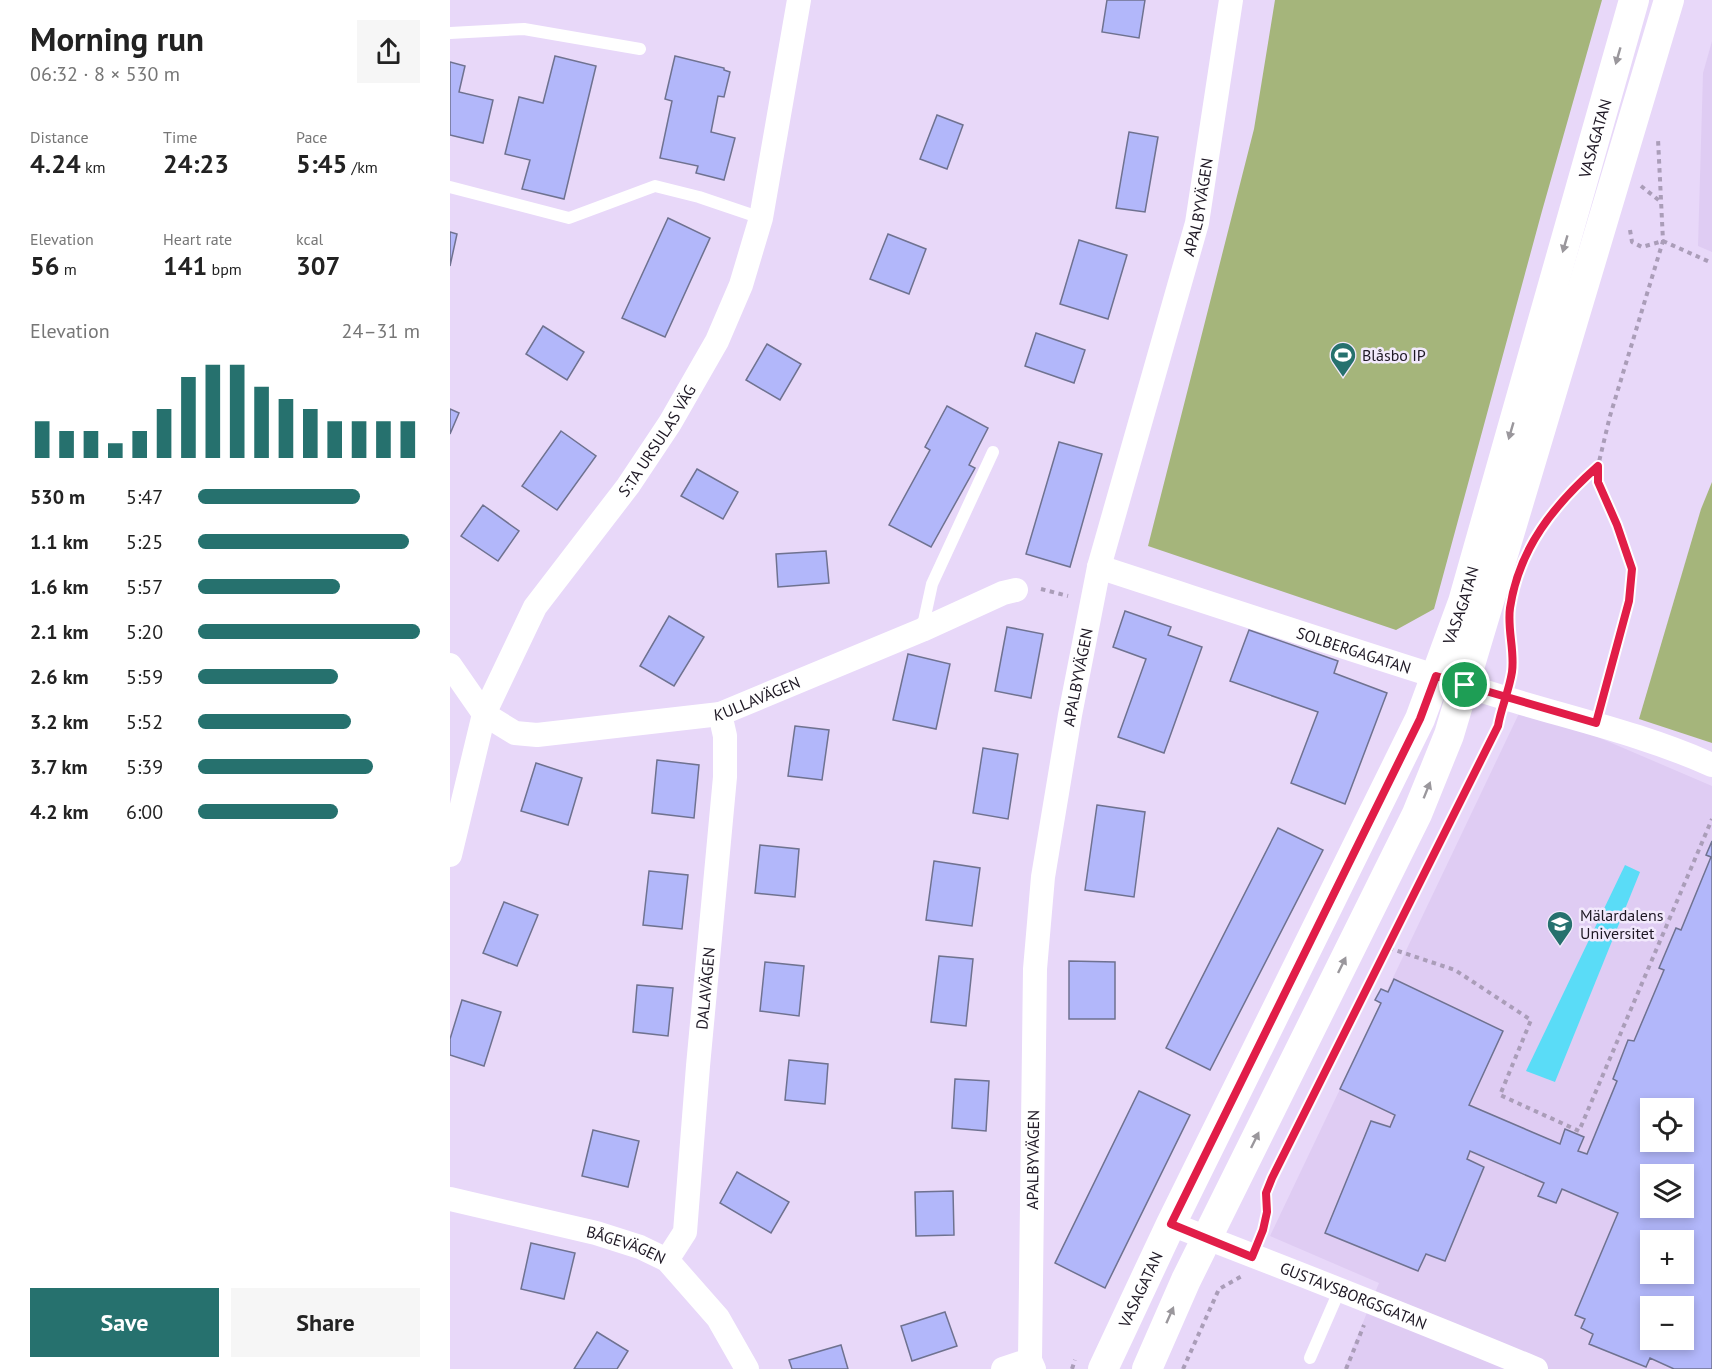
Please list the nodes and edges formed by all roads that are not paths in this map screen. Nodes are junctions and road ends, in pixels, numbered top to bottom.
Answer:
1 (799, 0) edge
2 (1231, 0) edge
3 (1634, 0) edge
4 (1669, 0) edge
5 (450, 33) edge
6 (640, 49) dead end
7 (450, 187) edge
8 (761, 218) junction
9 (993, 452) dead end
10 (1099, 567) junction
11 (1016, 590) road end
12 (922, 630) junction
13 (450, 665) edge
14 (1436, 676) junction
15 (1465, 685) junction
16 (484, 714) junction
17 (720, 714) junction
18 (1712, 765) edge
19 (450, 855) edge
20 (450, 1199) edge
21 (1171, 1224) junction
22 (1206, 1237) junction
23 (667, 1260) junction
24 (1340, 1289) junction
25 (1310, 1358) dead end
26 (1032, 1364) edge
27 (747, 1369) edge
28 (1003, 1369) edge
29 (1103, 1369) edge
30 (1147, 1369) edge
31 (1536, 1369) edge

1 - 8 street, S:TA URSULAS VÄG
2 - 10 street, APALBYVÄGEN
3 -> 14 street, VASAGATAN
4 - 15 street, VASAGATAN
5 - 6 lane
7 - 8 lane
8 - 16 street, S:TA URSULAS VÄG
9 - 12 lane
10 - 14 street, SOLBERGAGATAN
10 - 26 street, APALBYVÄGEN
11 - 12 street, KULLAVÄGEN
12 - 17 street, KULLAVÄGEN
13 - 16 street
14 - 15 street, SOLBERGAGATAN
14 - 21 street, VASAGATAN
15 - 18 street, SOLBERGAGATAN
22 -> 15 street, VASAGATAN
16 - 17 street, KULLAVÄGEN
16 - 19 street, S:TA URSULAS VÄG
17 - 23 street, DALAVÄGEN
20 - 23 street, BÅGEVÄGEN
21 - 22 street, GUSTAVSBORGSGATAN
21 - 29 street, VASAGATAN
22 - 24 street, GUSTAVSBORGSGATAN
30 -> 22 street, VASAGATAN
23 - 27 street, BÅGEVÄGEN
24 - 25 lane
24 - 31 street, GUSTAVSBORGSGATAN
26 - 28 street

